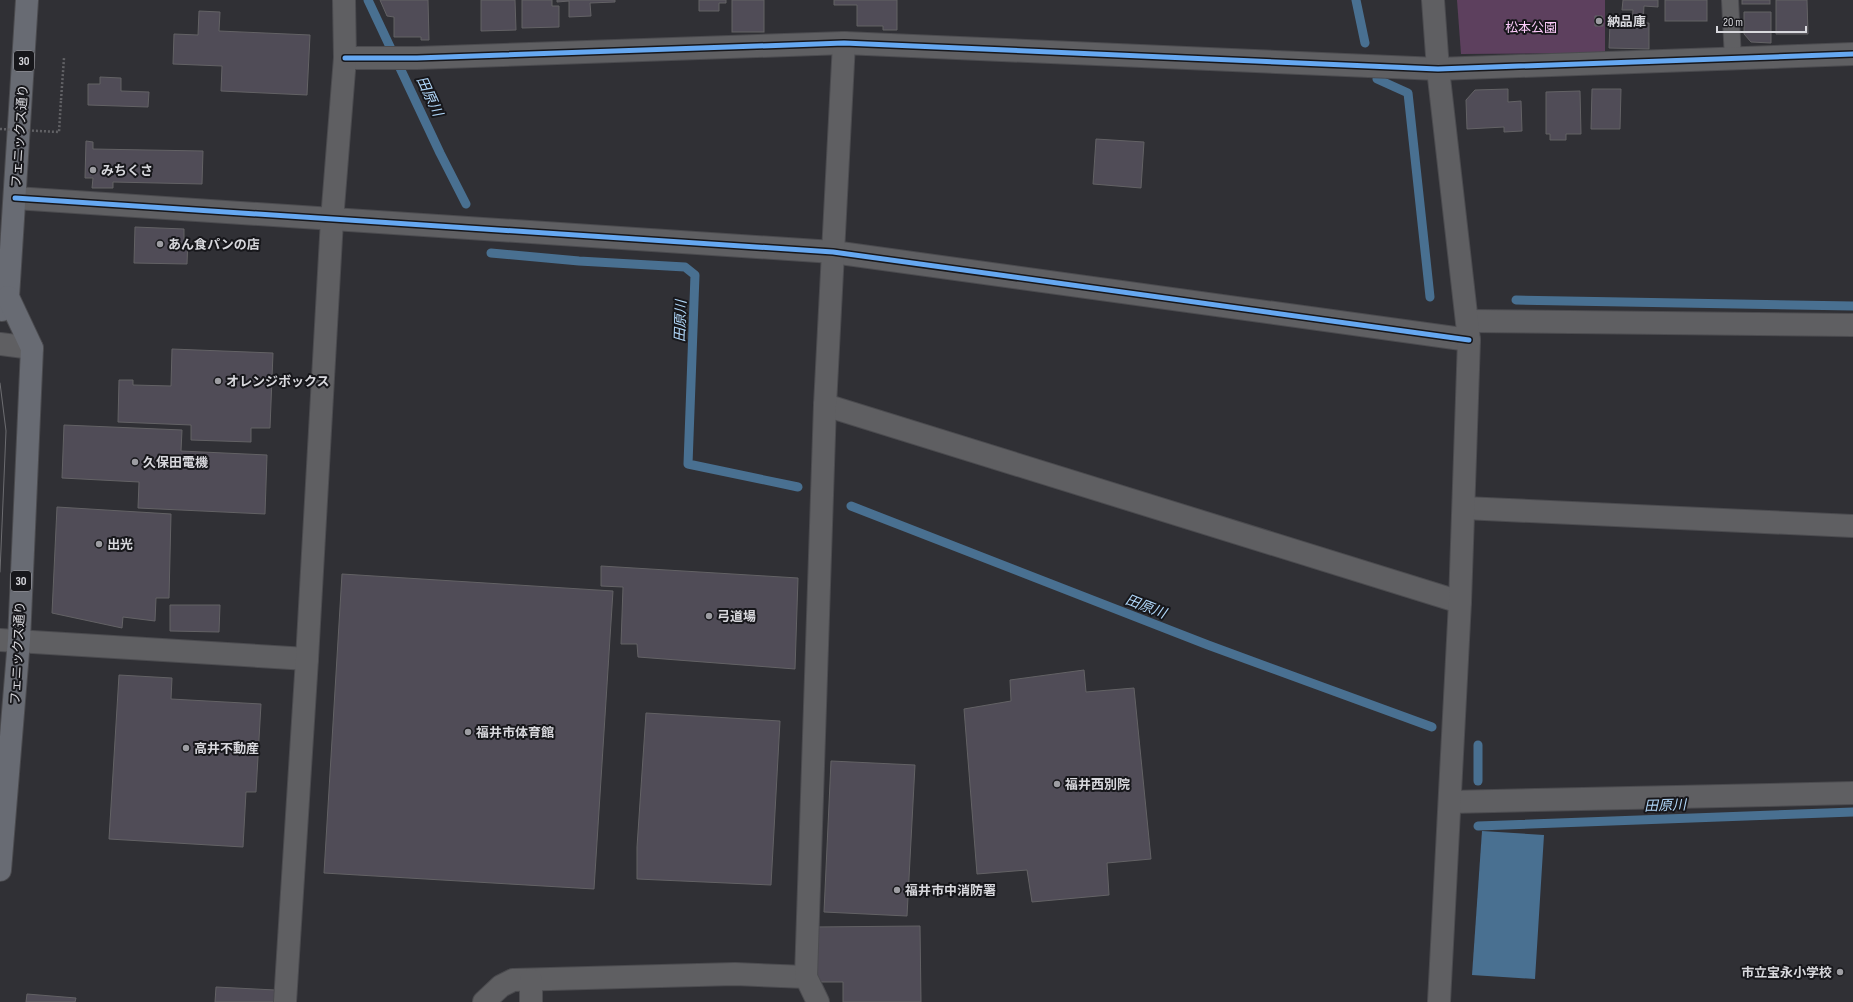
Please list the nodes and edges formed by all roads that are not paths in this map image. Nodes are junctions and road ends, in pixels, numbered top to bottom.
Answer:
1 (27, 0) edge
2 (344, 0) edge
3 (1433, 0) edge
4 (1730, 0) edge
5 (844, 43) junction
6 (1853, 54) edge
7 (345, 58) junction
8 (1732, 59) junction
9 (1438, 70) junction
10 (15, 198) junction
11 (332, 220) junction
12 (833, 252) junction
13 (4, 305) edge
14 (1853, 324) edge
15 (1468, 331) junction
16 (0, 344) edge
17 (32, 348) junction
18 (825, 405) junction
19 (1464, 508) junction
20 (1853, 526) edge
21 (1460, 602) junction
22 (9, 640) edge
23 (307, 659) junction
24 (1853, 793) edge
25 (1450, 802) junction
26 (0, 860) edge
27 (806, 976) junction
28 (531, 980) junction
29 (285, 1002) edge
30 (484, 1002) edge
31 (531, 1002) edge
32 (818, 1002) edge
33 (1439, 1002) edge

1 - 10 main road, フェニックス通り / 30
2 - 7 street
3 - 9 street
4 - 8 lane
5 - 7 street
5 - 9 street
5 - 12 street
6 - 8 street
7 - 11 street
8 - 9 street
9 - 15 street
10 - 11 street
10 - 13 main road, フェニックス通り / 30
11 - 12 street
11 - 23 street
12 - 15 street
12 - 18 street
13 - 17 main road, フェニックス通り / 30
14 - 15 street
15 - 19 street
16 - 17 street
17 - 22 main road, フェニックス通り / 30
18 - 21 street
18 - 27 street
19 - 20 street
19 - 21 street
21 - 25 street
22 - 23 street
22 - 26 main road, フェニックス通り / 30
23 - 29 street
24 - 25 street
25 - 33 street
27 - 28 street
27 - 32 street
28 - 30 street
28 - 31 street

